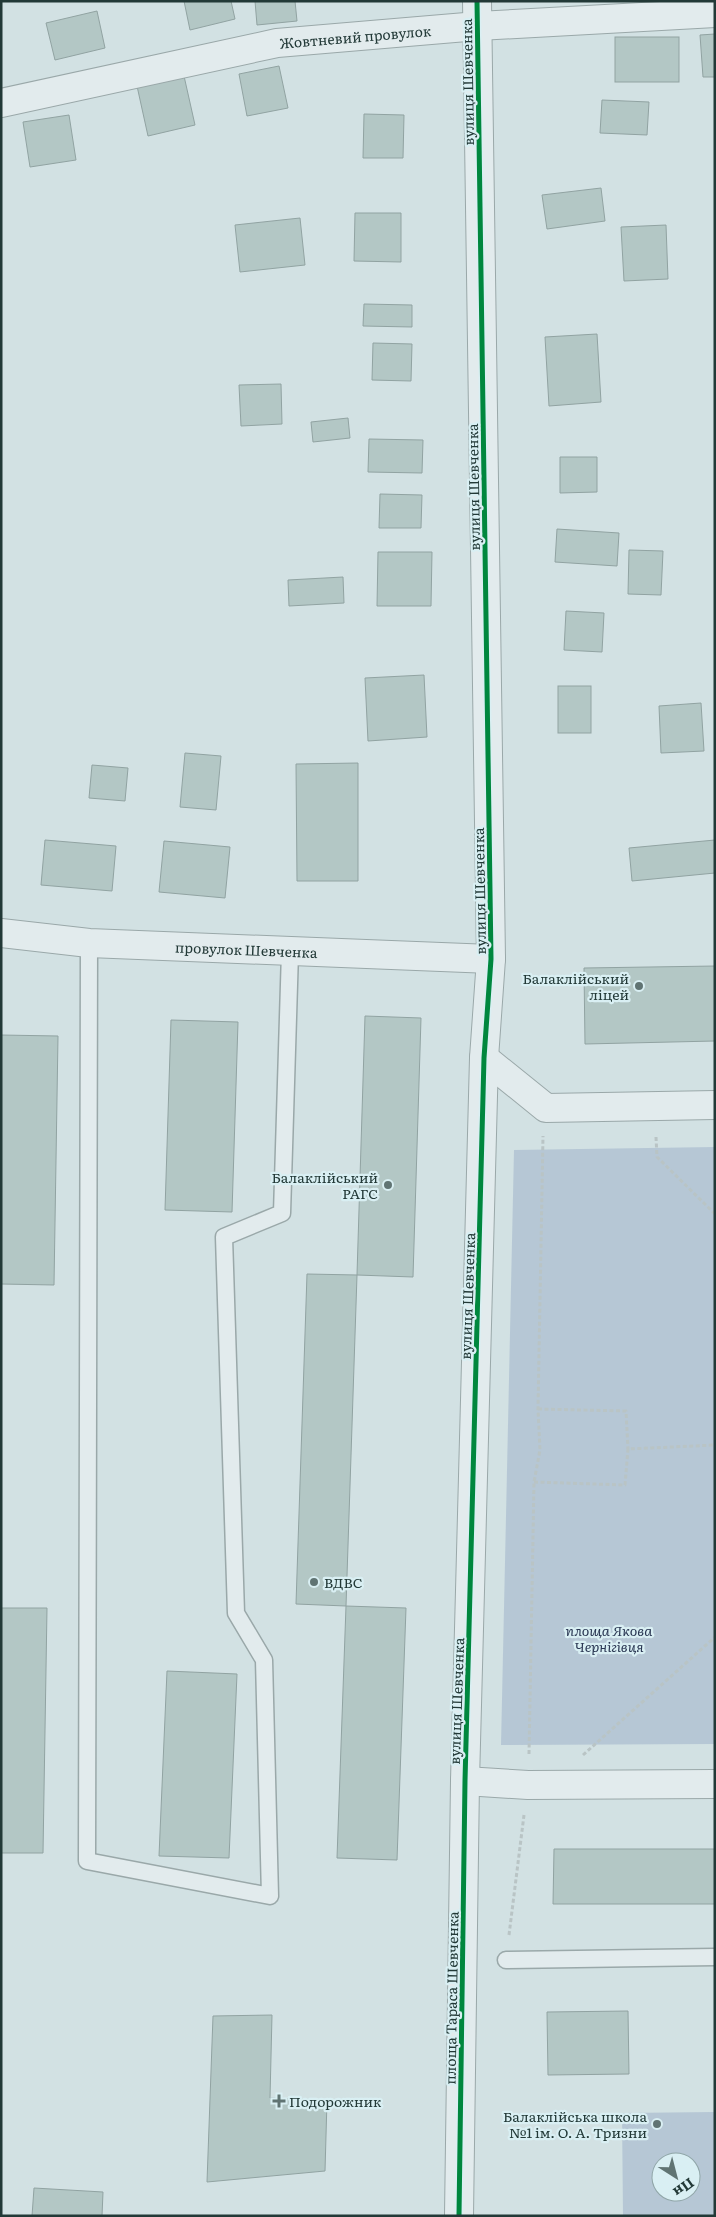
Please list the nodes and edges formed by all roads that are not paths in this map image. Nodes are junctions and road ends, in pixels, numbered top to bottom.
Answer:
1 (715, 13) edge
2 (477, 14) edge
3 (1, 103) edge
4 (1, 933) edge
5 (89, 943) junction
6 (290, 952) junction
7 (491, 959) junction
8 (484, 1058) junction
9 (715, 1105) edge
10 (465, 1781) junction
11 (715, 1784) edge
12 (715, 1957) edge
13 (506, 1960) road end
14 (459, 2216) edge

1 - 2 street, Жовтневий провулок
2 - 3 street, Жовтневий провулок
2 - 7 street, вулиця Шевченка
4 - 5 street, провулок Шевченка
5 - 6 street, провулок Шевченка
5 - 6 lane
6 - 7 street, провулок Шевченка
7 - 8 street, вулиця Шевченка
8 - 9 street
8 - 10 street, вулиця Шевченка
10 - 11 street
10 - 14 street, площа Тараса Шевченка
12 - 13 lane

